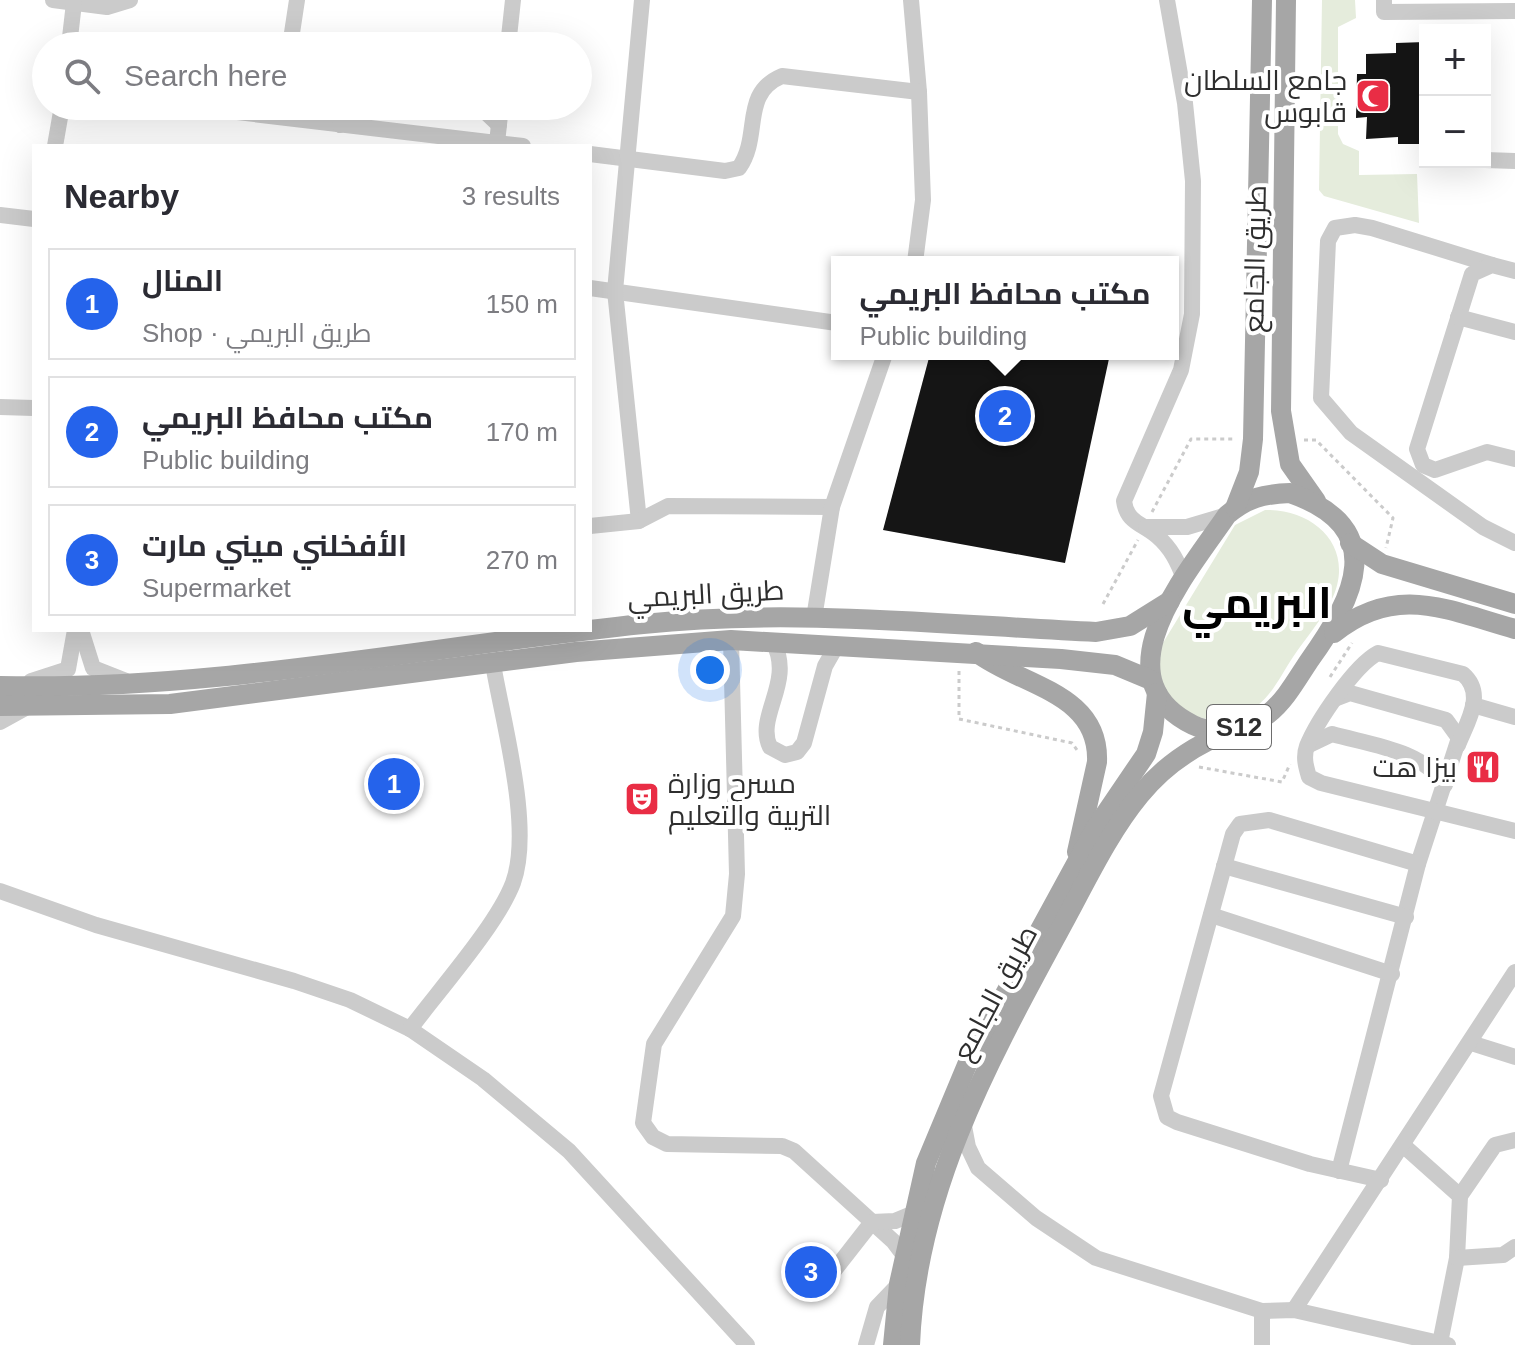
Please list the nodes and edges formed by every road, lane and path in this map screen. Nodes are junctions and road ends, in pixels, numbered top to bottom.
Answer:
1 (53, 0) edge
2 (130, 0) edge
3 (297, 0) edge
4 (513, 0) edge
5 (642, 0) edge
6 (911, 0) edge
7 (1167, 0) edge
8 (1262, 0) edge
9 (1286, 0) edge
10 (1384, 0) edge
11 (74, 3) junction
12 (1515, 11) edge
13 (71, 32) edge
14 (292, 32) edge
15 (510, 32) edge
16 (919, 92) junction
17 (60, 120) edge
18 (317, 120) edge
19 (342, 120) edge
20 (494, 120) edge
21 (500, 120) edge
22 (340, 125) junction
23 (499, 125) junction
24 (442, 142) edge
25 (497, 143) junction
26 (55, 144) edge
27 (506, 144) edge
28 (592, 154) edge
29 (625, 159) junction
30 (1491, 160) edge
31 (1515, 161) edge
32 (0, 215) edge
33 (32, 219) edge
34 (916, 256) edge
35 (1492, 265) junction
36 (1515, 271) edge
37 (592, 288) edge
38 (615, 291) junction
39 (1458, 317) junction
40 (831, 322) edge
41 (1515, 332) edge
42 (883, 360) edge
43 (0, 407) edge
44 (32, 408) edge
45 (1515, 459) edge
46 (1418, 471) junction
47 (832, 507) junction
48 (1321, 507) junction
49 (1231, 512) junction
50 (639, 521) junction
51 (592, 526) edge
52 (1145, 527) junction
53 (1350, 543) junction
54 (1515, 543) edge
55 (1184, 579) junction
56 (1170, 601) junction
57 (1515, 604) edge
58 (814, 618) junction
59 (592, 628) edge
60 (1515, 629) edge
61 (77, 632) edge
62 (79, 632) edge
63 (544, 632) edge
64 (498, 636) edge
65 (731, 640) junction
66 (773, 642) junction
67 (1322, 643) junction
68 (1352, 643) dead end
69 (837, 645) junction
70 (968, 652) junction
71 (493, 664) junction
72 (1329, 678) dead end
73 (127, 682) junction
74 (5, 686) edge
75 (1154, 686) junction
76 (1337, 698) junction
77 (1473, 705) junction
78 (0, 706) edge
79 (29, 706) junction
80 (1515, 717) edge
81 (0, 722) edge
82 (1233, 730) junction
83 (1456, 751) junction
84 (1300, 752) junction
85 (1171, 763) junction
86 (1094, 775) junction
87 (1445, 785) junction
88 (1437, 810) junction
89 (1515, 831) edge
90 (1076, 864) junction
91 (1418, 864) junction
92 (1224, 866) junction
93 (0, 891) edge
94 (1211, 915) junction
95 (1406, 917) junction
96 (1515, 972) edge
97 (1392, 974) junction
98 (410, 1029) junction
99 (1471, 1043) junction
100 (1515, 1057) edge
101 (963, 1121) junction
102 (1515, 1140) edge
103 (1404, 1146) junction
104 (978, 1168) junction
105 (1339, 1171) junction
106 (1381, 1180) junction
107 (939, 1182) junction
108 (1460, 1196) junction
109 (912, 1214) junction
110 (872, 1222) junction
111 (1515, 1247) edge
112 (905, 1257) junction
113 (1457, 1258) junction
114 (899, 1284) junction
115 (822, 1286) dead end
116 (1294, 1310) junction
117 (1262, 1311) junction
118 (1444, 1344) edge
119 (747, 1345) edge
120 (866, 1345) edge
121 (893, 1345) edge
122 (910, 1345) edge
123 (1262, 1345) edge

1 - 11 street
2 - 11 street
3 - 14 street
4 - 15 street
5 - 29 street
6 - 16 street
7 - 52 street
8 - 49 main road, طريق الجامع
9 - 48 main road, طريق الجامع
10 - 12 street
11 - 13 street
16 - 29 street
16 - 34 street
17 - 26 street
18 - 22 street
19 - 22 street
20 - 23 street
21 - 23 street
22 - 24 street
23 - 25 street
24 - 25 street
25 - 27 street
28 - 29 street
29 - 38 street
30 - 31 street
32 - 33 street
35 - 36 street
35 - 39 street
35 - 46 street
37 - 38 street
38 - 40 street
38 - 50 street
39 - 41 street
39 - 46 street
42 - 47 street
43 - 44 street
45 - 46 street
46 - 54 street
47 - 50 street
47 - 58 street
48 - 49 main road
48 - 53 main road
49 - 52 street
49 - 55 main road
50 - 51 street
52 - 55 street
53 - 57 main road
53 - 67 main road, S12
55 - 56 main road
56 - 58 main road, طريق البريمي
56 - 75 main road
58 - 59 main road, طريق البريمي
60 - 67 main road, S12
61 - 74 street
62 - 73 street
63 - 64 main road, طريق البريمي
64 - 73 main road, طريق البريمي
65 - 66 main road, طريق البريمي / S12
65 - 71 main road, طريق البريمي / S12
65 - 110 street
66 - 69 main road, طريق البريمي / S12
66 - 69 street
67 - 82 main road, S12
68 - 72 path
69 - 70 main road, طريق البريمي / S12
70 - 75 main road, طريق البريمي / S12
70 - 86 main road
70 - 86 path
71 - 79 main road, طريق البريمي / S12
71 - 98 street
73 - 74 main road, طريق البريمي
75 - 82 main road, S12
75 - 90 main road, طريق الجامع
76 - 77 street
76 - 83 street
76 - 84 street
77 - 80 street
77 - 83 street
78 - 79 main road, طريق البريمي / S12
79 - 81 street
82 - 85 main road, طريق الجامع
83 - 87 street
84 - 85 path
84 - 87 street
84 - 88 street
85 - 101 main road, طريق الجامع
86 - 90 main road
87 - 88 street
88 - 89 street
88 - 91 street
90 - 109 main road, طريق الجامع
91 - 92 street
91 - 95 street
92 - 94 street
92 - 95 street
93 - 98 street
94 - 97 street
94 - 105 street
95 - 97 street
96 - 99 street
97 - 105 street
98 - 119 street
99 - 100 street
99 - 103 street
101 - 104 street
101 - 107 main road, طريق الجامع
102 - 108 street
103 - 106 street
103 - 108 street
104 - 107 street
104 - 117 street
105 - 106 street
106 - 116 street
107 - 122 main road, طريق الجامع
108 - 113 street
109 - 110 street
109 - 112 main road, طريق الجامع
110 - 112 street
110 - 115 street
111 - 113 street
112 - 114 main road, طريق الجامع
113 - 118 street
114 - 120 street
114 - 121 main road, طريق الجامع
116 - 117 street
116 - 118 street
117 - 123 street

